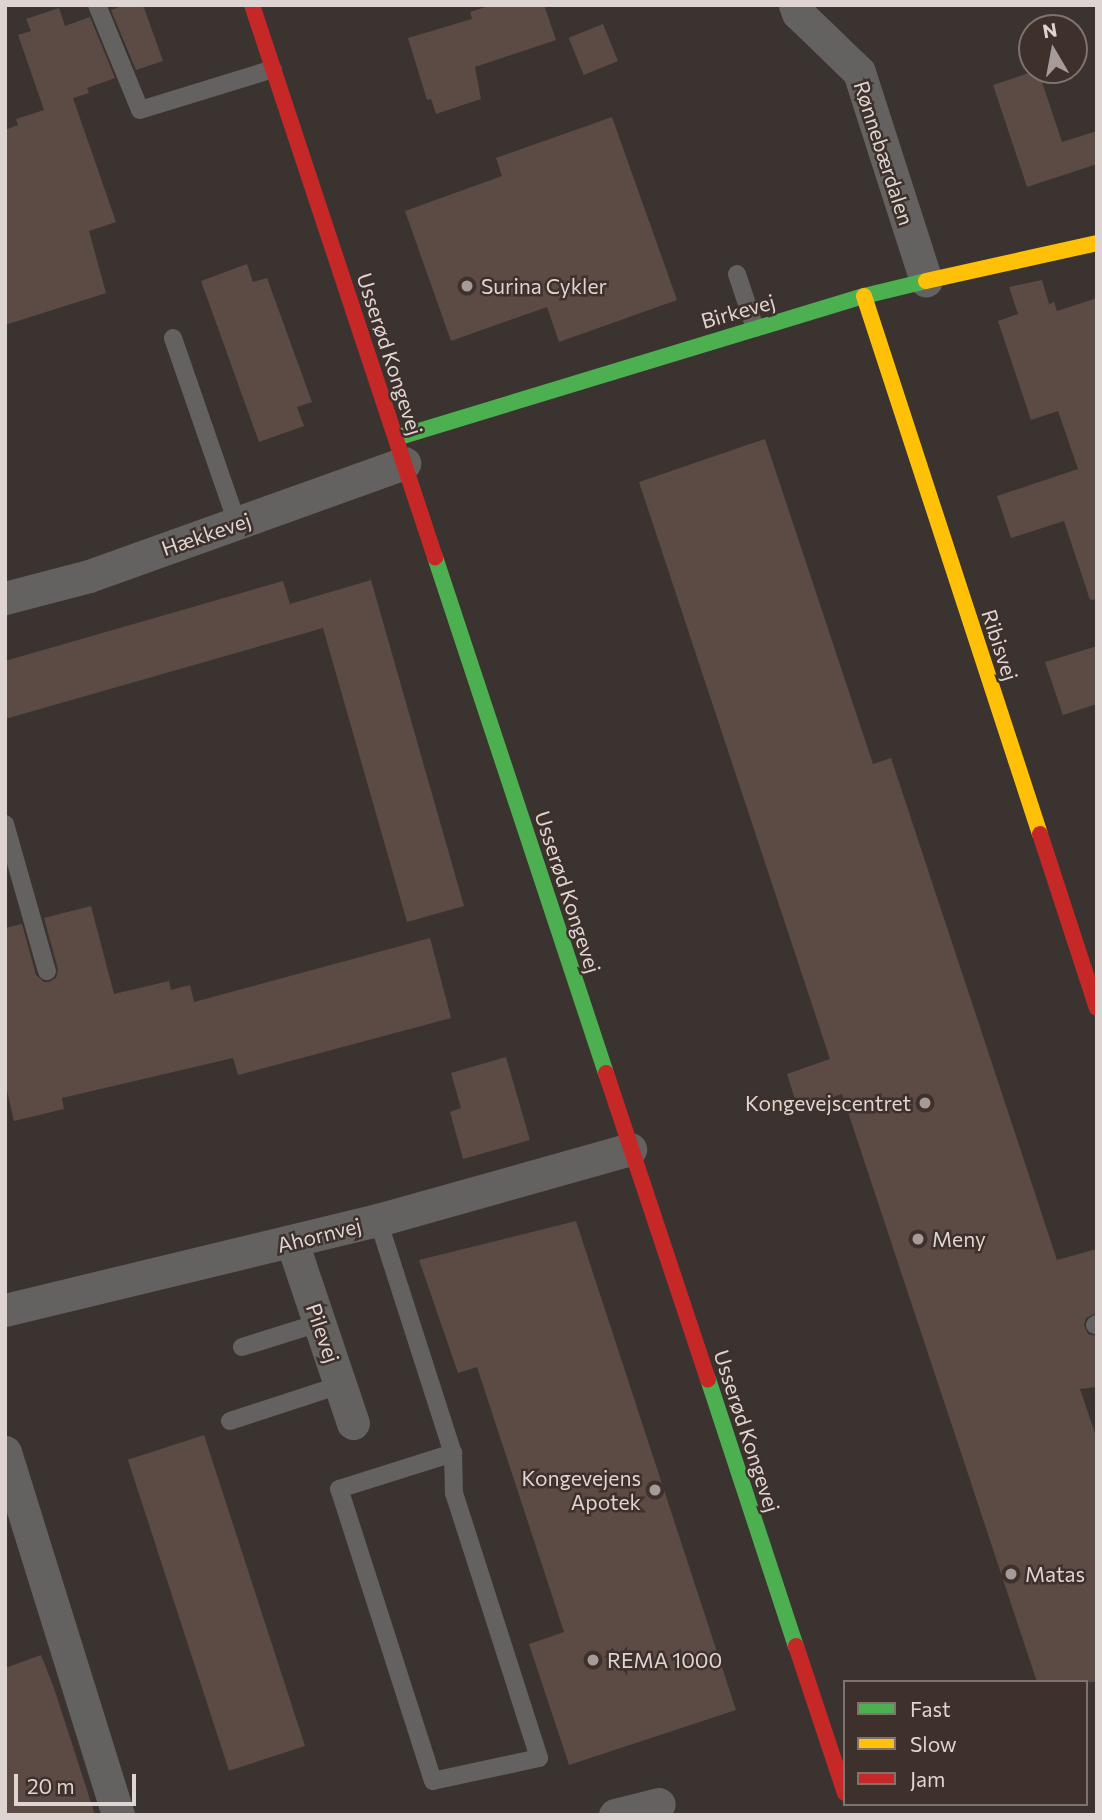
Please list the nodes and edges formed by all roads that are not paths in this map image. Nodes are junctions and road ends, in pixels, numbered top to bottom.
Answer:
1 (97, 5) edge
2 (252, 5) edge
3 (795, 5) edge
4 (274, 69) junction
5 (1097, 243) edge
6 (737, 274) dead end
7 (926, 281) junction
8 (864, 296) junction
9 (755, 328) junction
10 (173, 338) dead end
11 (400, 451) junction
12 (237, 523) junction
13 (5, 598) edge
14 (5, 824) edge
15 (47, 971) dead end
16 (1097, 1007) edge
17 (631, 1149) junction
18 (378, 1220) junction
19 (292, 1242) junction
20 (5, 1310) edge
21 (319, 1323) junction
22 (243, 1348) dead end
23 (340, 1385) junction
24 (230, 1421) dead end
25 (353, 1423) dead end
26 (5, 1451) edge
27 (453, 1453) junction
28 (843, 1787) edge
29 (659, 1804) dead end
30 (118, 1815) edge
31 (615, 1815) edge

1 - 4 lane
2 - 4 main road, Usserød Kongevej
3 - 7 street, Rønnebærdalen
4 - 11 main road, Usserød Kongevej
5 - 7 main road, Birkevej
6 - 9 lane
7 - 8 main road, Birkevej
8 - 9 main road, Birkevej
8 - 16 main road, Ribisvej
9 - 11 main road, Birkevej
10 - 12 lane
11 - 12 street, Hækkevej
11 - 17 main road, Usserød Kongevej
12 - 13 street, Hækkevej
14 - 15 lane
17 - 18 street, Ahornvej
17 - 28 main road, Usserød Kongevej
18 - 19 street, Ahornvej
18 - 27 lane
19 - 20 street, Ahornvej
19 - 21 street, Pilevej
21 - 22 lane
21 - 23 street, Pilevej
23 - 24 lane
23 - 25 street, Pilevej
26 - 30 street
27 - 27 lane
29 - 31 street

